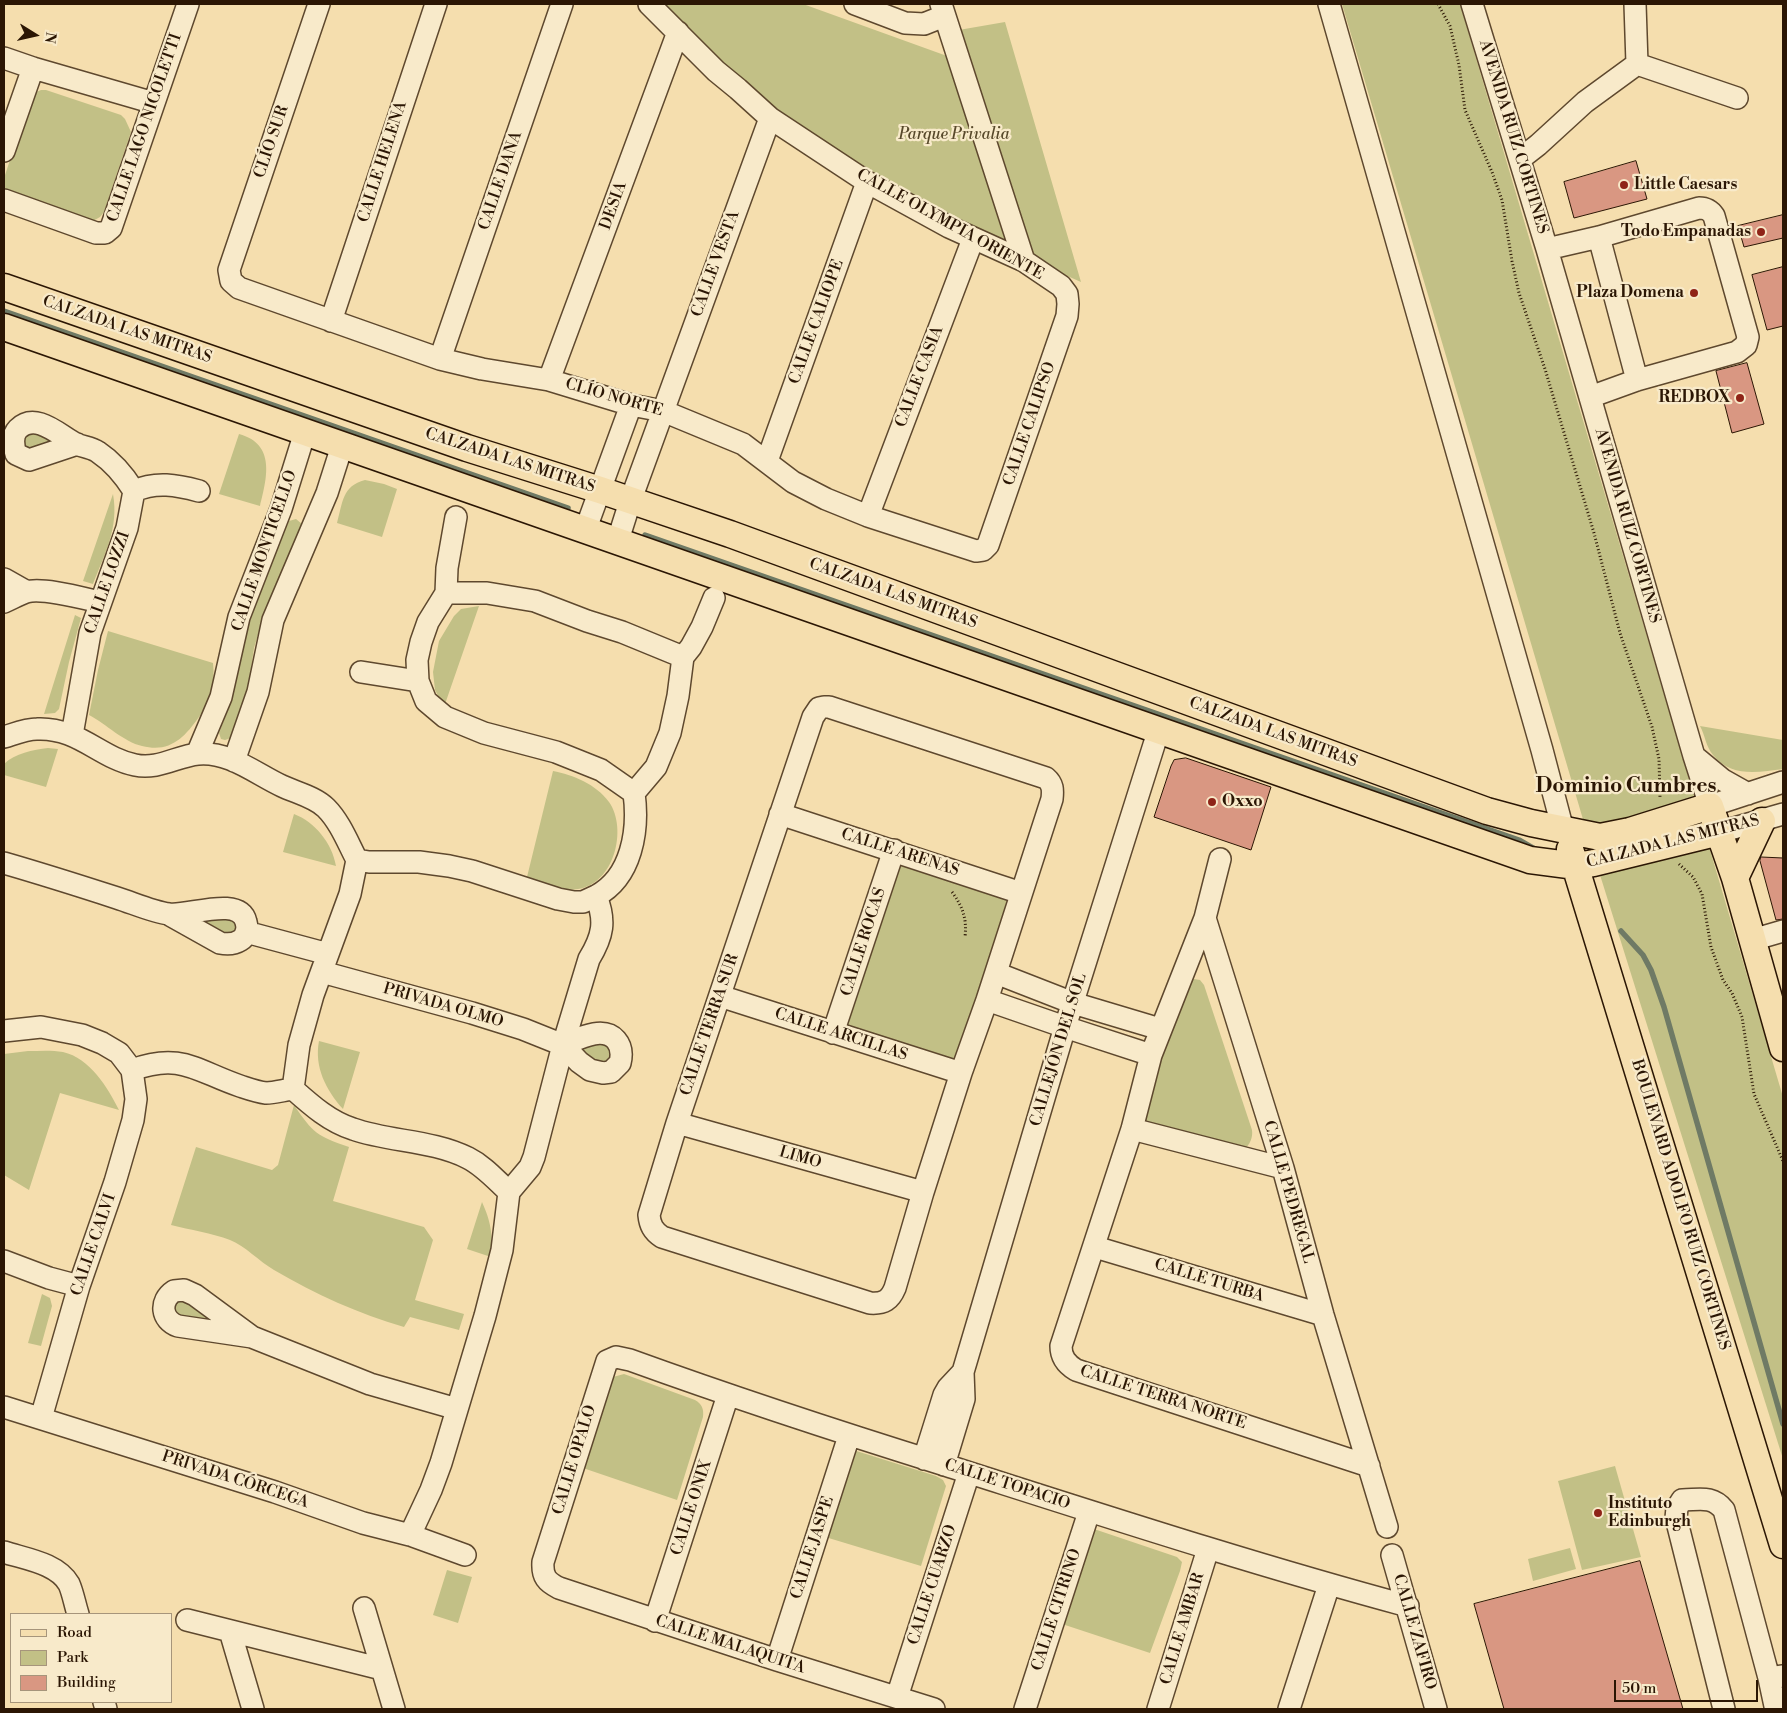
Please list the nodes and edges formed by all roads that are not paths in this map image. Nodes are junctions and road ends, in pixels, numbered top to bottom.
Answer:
1 (188, 4) edge
2 (319, 4) edge
3 (436, 4) edge
4 (562, 4) edge
5 (649, 4) edge
6 (855, 4) edge
7 (1329, 4) edge
8 (1472, 4) edge
9 (1635, 4) edge
10 (943, 10) edge
11 (678, 32) junction
12 (4, 58) edge
13 (1637, 64) junction
14 (32, 68) junction
15 (1737, 98) dead end
16 (154, 103) junction
17 (770, 118) junction
18 (4, 152) edge
19 (1520, 159) junction
20 (867, 182) junction
21 (4, 200) edge
22 (1599, 237) junction
23 (973, 238) junction
24 (1547, 249) junction
25 (1024, 261) junction
26 (231, 280) joint
27 (4, 287) edge
28 (1067, 294) joint
29 (331, 321) junction
30 (4, 327) edge
31 (440, 359) junction
32 (550, 380) junction
33 (1637, 380) junction
34 (1590, 397) junction
35 (630, 405) junction
36 (663, 411) junction
37 (304, 432) junction
38 (77, 444) dead end
39 (342, 446) junction
40 (767, 462) junction
41 (600, 490) junction
42 (134, 491) junction
43 (199, 492) dead end
44 (630, 502) junction
45 (868, 516) junction
46 (456, 517) dead end
47 (585, 531) junction
48 (617, 542) junction
49 (983, 550) joint
50 (4, 579) edge
51 (27, 592) junction
52 (446, 593) junction
53 (714, 598) dead end
54 (4, 602) edge
55 (100, 602) junction
56 (683, 657) junction
57 (361, 672) dead end
58 (418, 681) junction
59 (1158, 729) junction
60 (72, 735) junction
61 (4, 737) edge
62 (1694, 756) junction
63 (216, 757) junction
64 (1779, 784) edge
65 (634, 793) junction
66 (1748, 794) junction
67 (1710, 806) junction
68 (780, 814) junction
69 (1775, 817) edge
70 (1563, 830) junction
71 (1720, 832) junction
72 (894, 850) junction
73 (1220, 859) dead end
74 (357, 860) junction
75 (4, 862) edge
76 (1576, 866) junction
77 (1734, 878) junction
78 (1021, 893) junction
79 (596, 896) junction
80 (170, 915) junction
81 (1204, 918) junction
82 (1783, 931) edge
83 (246, 932) junction
84 (1752, 940) junction
85 (325, 963) junction
86 (996, 973) junction
87 (720, 996) junction
88 (987, 1000) junction
89 (1073, 1003) junction
90 (1065, 1027) junction
91 (1160, 1029) junction
92 (4, 1031) edge
93 (833, 1033) junction
94 (1782, 1042) edge
95 (563, 1045) junction
96 (1151, 1055) junction
97 (132, 1070) junction
98 (961, 1073) junction
99 (293, 1088) junction
100 (677, 1123) junction
101 (1132, 1129) junction
102 (1283, 1168) junction
103 (509, 1192) junction
104 (923, 1192) junction
105 (1094, 1247) junction
106 (4, 1261) edge
107 (79, 1286) junction
108 (1323, 1315) junction
109 (252, 1337) dead end
110 (609, 1359) joint
111 (963, 1372) junction
112 (728, 1395) junction
113 (4, 1407) edge
114 (457, 1409) junction
115 (40, 1418) junction
116 (849, 1436) junction
117 (924, 1459) junction
118 (944, 1465) junction
119 (1369, 1466) junction
120 (969, 1473) junction
121 (1089, 1512) junction
122 (1387, 1527) dead end
123 (410, 1535) junction
124 (1783, 1545) edge
125 (1208, 1549) junction
126 (4, 1552) edge
127 (465, 1555) dead end
128 (1392, 1555) dead end
129 (542, 1562) joint
130 (1329, 1585) junction
131 (1408, 1606) junction
132 (364, 1608) dead end
133 (78, 1613) edge
134 (187, 1620) dead end
135 (655, 1620) junction
136 (230, 1631) junction
137 (777, 1660) junction
138 (382, 1669) junction
139 (1776, 1677) edge
140 (1429, 1688) junction
141 (897, 1697) junction
142 (1774, 1707) edge
143 (253, 1709) edge
144 (394, 1709) edge
145 (934, 1709) edge
146 (1025, 1709) edge
147 (1158, 1709) edge
148 (1289, 1709) edge
149 (1422, 1709) edge
150 (1436, 1709) edge
151 (1724, 1709) edge

1 - 16 street, CALLE LAGO NICOLETTI
2 - 26 street, CLÍO SUR
3 - 29 street, CALLE HELENA
4 - 31 street, CALLE DANA
5 - 11 street, CALLE OLYMPIA ORIENTE
6 - 10 street
7 - 70 street
8 - 19 street, AVENIDA RUIZ CORTINES
9 - 13 street
10 - 25 street
11 - 17 street, CALLE OLYMPIA ORIENTE
11 - 32 street, DESIA
12 - 14 street
13 - 15 street
13 - 19 street
14 - 16 street
14 - 18 street
16 - 21 street, CALLE LAGO NICOLETTI
17 - 20 street, CALLE OLYMPIA ORIENTE
17 - 36 street, CALLE VESTA
19 - 24 street, AVENIDA RUIZ CORTINES
20 - 23 street, CALLE OLYMPIA ORIENTE
20 - 40 street, CALLE CALIOPE
22 - 24 street
22 - 33 street
22 - 33 street
23 - 25 street, CALLE OLYMPIA ORIENTE
23 - 45 street, CALLE CASIA
24 - 34 street, AVENIDA RUIZ CORTINES
25 - 28 street, CALLE OLYMPIA ORIENTE
26 - 29 street, CLÍO NORTE
27 - 41 main road, CALZADA LAS MITRAS
28 - 49 street, CALLE CALIPSO
29 - 31 street, CLÍO NORTE
30 - 37 main road, CALZADA LAS MITRAS
31 - 32 street, CLÍO NORTE
32 - 35 street, CLÍO NORTE
33 - 34 street
34 - 62 street, AVENIDA RUIZ CORTINES
35 - 36 street, CLÍO NORTE
35 - 41 street
36 - 40 street, CLÍO NORTE
36 - 44 street, CALLE VESTA
37 - 39 main road, CALZADA LAS MITRAS
37 - 63 street, CALLE MONTICELLO
38 - 42 street
39 - 47 main road, CALZADA LAS MITRAS
39 - 63 street, CALLE MONTICELLO
40 - 45 street, CLÍO NORTE
41 - 44 main road, CALZADA LAS MITRAS
41 - 47 street
42 - 43 street
42 - 55 street, CALLE LOZZI
44 - 48 street, CALLE VESTA
44 - 70 main road, CALZADA LAS MITRAS
45 - 49 street, CLÍO NORTE
46 - 52 street
47 - 48 main road, CALZADA LAS MITRAS
48 - 59 main road, CALZADA LAS MITRAS
50 - 51 street
51 - 54 street
51 - 55 street
52 - 56 street
52 - 58 street
53 - 56 street
55 - 60 street, CALLE LOZZI
56 - 65 street
57 - 58 street
58 - 65 street
59 - 76 main road, CALZADA LAS MITRAS
59 - 89 street, CALLEJÓN DEL SOL
60 - 61 street
60 - 63 street
62 - 66 street
62 - 67 street, AVENIDA RUIZ CORTINES
63 - 74 street
64 - 66 street, CALZADA LAS MITRAS
64 - 69 street
65 - 79 street
66 - 67 street, CALZADA LAS MITRAS
67 - 70 main road, CALZADA LAS MITRAS
67 - 71 main road, AVENIDA RUIZ CORTINES
68 - 72 street, CALLE ARENAS
68 - 78 street, CALLE TERRA SUR
68 - 87 street, CALLE TERRA SUR
69 - 71 street, CALZADA LAS MITRAS
69 - 77 main road
70 - 76 main road
71 - 76 main road, CALZADA LAS MITRAS
71 - 77 main road, AVENIDA RUIZ CORTINES
72 - 78 street, CALLE ARENAS
72 - 93 street, CALLE ROCAS
73 - 81 street, CALLE TERRA NORTE
74 - 79 street
74 - 85 street
75 - 80 street
76 - 124 main road, BOULEVARD ADOLFO RUIZ CORTINES
77 - 84 main road, AVENIDA RUIZ CORTINES
78 - 86 street, CALLE TERRA SUR
79 - 95 street
80 - 83 street
80 - 83 street
81 - 91 street, CALLE TERRA NORTE
81 - 102 street, CALLE PEDREGAL
82 - 84 street
83 - 85 street, PRIVADA OLMO
84 - 94 main road, AVENIDA RUIZ CORTINES
85 - 95 street, PRIVADA OLMO
85 - 99 street
86 - 88 street, CALLE TERRA SUR
86 - 89 street
87 - 93 street, CALLE ARCILLAS
87 - 100 street, CALLE TERRA SUR
88 - 90 street
88 - 98 street, CALLE TERRA SUR
89 - 90 street, CALLEJÓN DEL SOL
89 - 91 street
90 - 96 street
90 - 111 street, CALLEJÓN DEL SOL
91 - 96 street, CALLE TERRA NORTE
92 - 97 street
93 - 98 street, CALLE ARCILLAS
95 - 103 street
96 - 101 street, CALLE TERRA NORTE
97 - 99 street
97 - 107 street, CALLE CALVI
98 - 104 street, CALLE TERRA SUR
99 - 103 street
100 - 104 street, LIMO
100 - 104 street, CALLE TERRA SUR
101 - 102 street
101 - 105 street, CALLE TERRA NORTE
102 - 108 street, CALLE PEDREGAL
103 - 114 street
105 - 108 street, CALLE TURBA
105 - 119 street, CALLE TERRA NORTE
106 - 107 street
107 - 115 street, CALLE CALVI
108 - 119 street, CALLE PEDREGAL
109 - 114 street
110 - 112 street, CALLE TOPACIO
110 - 129 street, CALLE OPALO
111 - 117 street, CALLEJÓN DEL SOL
111 - 118 street, CALLEJÓN DEL SOL
112 - 116 street, CALLE TOPACIO
112 - 135 street, CALLE ONIX
113 - 115 street, PRIVADA CÓRCEGA
114 - 123 street
115 - 123 street, PRIVADA CÓRCEGA
116 - 117 street, CALLE TOPACIO
116 - 137 street, CALLE JASPE
117 - 118 street, CALLE TOPACIO
118 - 120 street, CALLE TOPACIO
119 - 122 street, CALLE PEDREGAL
120 - 121 street, CALLE TOPACIO
120 - 141 street, CALLE CUARZO
121 - 125 street, CALLE TOPACIO
121 - 146 street, CALLE CITRINO
123 - 127 street, PRIVADA CÓRCEGA
125 - 130 street, CALLE TOPACIO
125 - 147 street, CALLE AMBAR
126 - 133 street
128 - 131 street, CALLE ZAFIRO
129 - 135 street, CALLE MALAQUITA
130 - 131 street, CALLE TOPACIO
130 - 148 street
131 - 140 street, CALLE ZAFIRO
132 - 138 street
134 - 136 street
135 - 137 street, CALLE MALAQUITA
136 - 138 street
136 - 143 street
137 - 141 street, CALLE MALAQUITA
138 - 144 street
139 - 142 street
139 - 151 street
140 - 149 street
140 - 150 street, CALLE ZAFIRO
141 - 145 street, CALLE MALAQUITA

